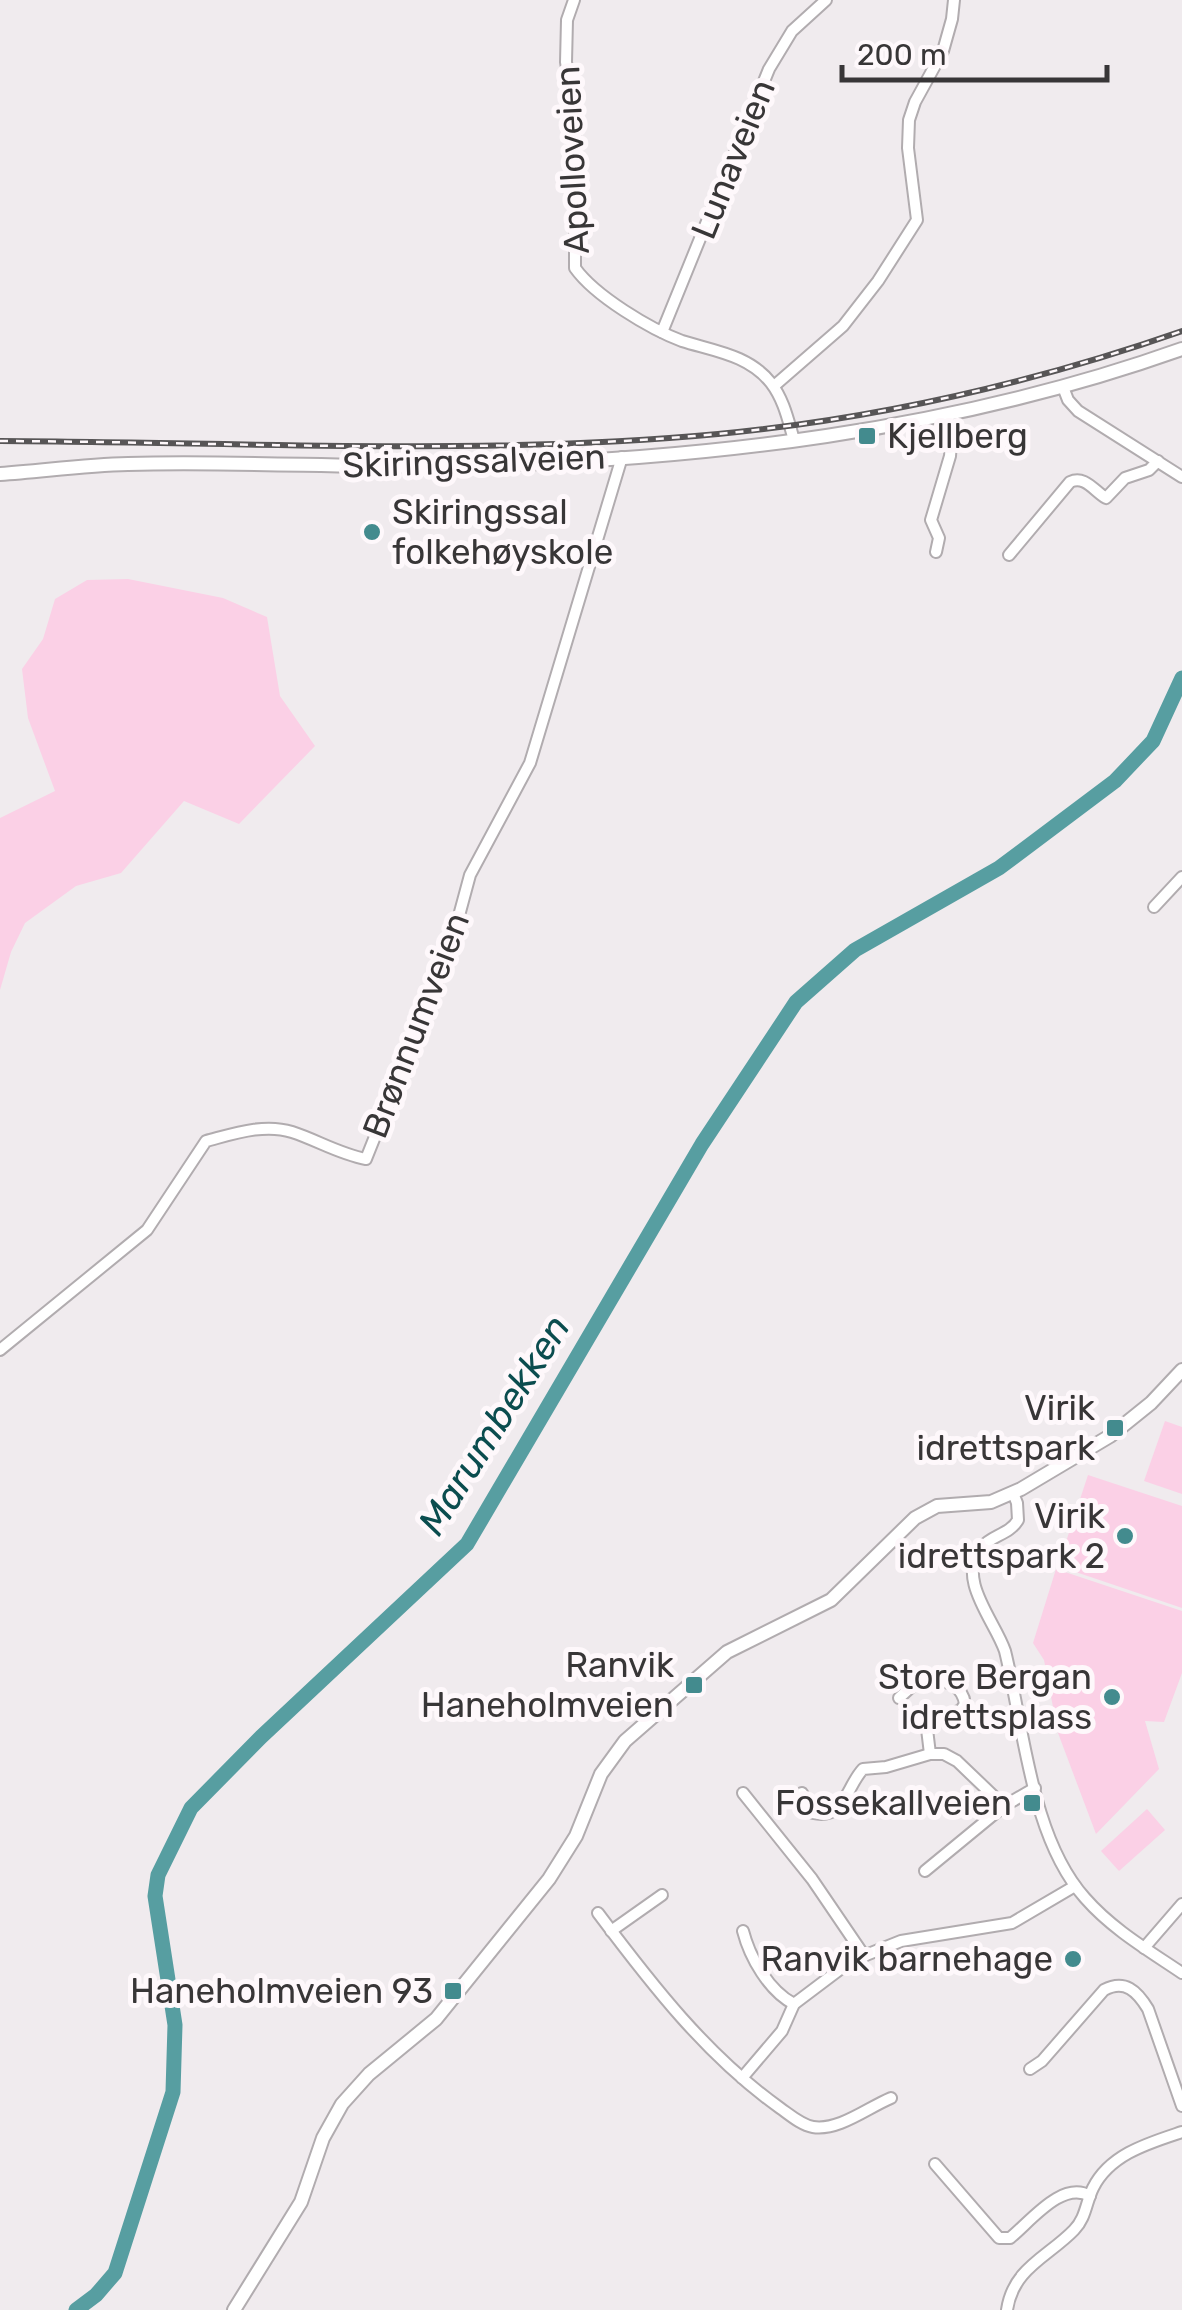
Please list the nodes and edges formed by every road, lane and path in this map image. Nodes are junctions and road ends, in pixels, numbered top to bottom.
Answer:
1 (574, 0) edge
2 (826, 0) edge
3 (954, 0) edge
4 (662, 332) junction
5 (1182, 349) edge
6 (774, 386) junction
7 (1063, 387) junction
8 (945, 414) junction
9 (794, 440) junction
10 (622, 457) junction
11 (1158, 461) junction
12 (0, 474) edge
13 (1182, 477) edge
14 (936, 552) dead end
15 (1009, 554) dead end
16 (1182, 877) edge
17 (1154, 907) dead end
18 (0, 1350) edge
19 (1182, 1370) edge
20 (1013, 1493) junction
21 (899, 1698) dead end
22 (930, 1754) junction
23 (1036, 1788) junction
24 (742, 1793) dead end
25 (802, 1793) dead end
26 (1004, 1806) junction
27 (925, 1870) dead end
28 (1075, 1886) junction
29 (662, 1895) dead end
30 (1182, 1904) edge
31 (598, 1913) dead end
32 (612, 1931) junction
33 (744, 1931) dead end
34 (1144, 1948) junction
35 (864, 1954) junction
36 (1182, 1974) edge
37 (794, 2004) junction
38 (1030, 2069) dead end
39 (742, 2078) junction
40 (890, 2098) dead end
41 (1182, 2106) edge
42 (1182, 2132) edge
43 (935, 2164) dead end
44 (1090, 2196) junction
45 (234, 2310) edge
46 (1007, 2310) edge

1 - 4 street, Apolloveien
2 - 4 street, Lunaveien
3 - 6 street
4 - 6 street, Apolloveien
5 - 7 main road, Skiringssalveien
6 - 9 street
7 - 8 main road, Skiringssalveien
7 - 11 street
8 - 9 main road, Skiringssalveien
8 - 14 street
9 - 10 main road, Skiringssalveien
10 - 12 main road, Skiringssalveien
10 - 18 street, Brønnumveien
11 - 13 street
11 - 15 street
16 - 17 street
19 - 20 main road
20 - 23 street
20 - 45 main road
21 - 22 street
22 - 25 street
22 - 26 street
23 - 26 street
23 - 28 street
24 - 35 street
26 - 27 street
28 - 34 street
28 - 35 street
29 - 32 street
30 - 34 street
31 - 32 street
32 - 39 street
33 - 37 street
34 - 36 street
35 - 37 street
37 - 39 street
38 - 41 street
39 - 40 street
42 - 44 street
43 - 44 street
44 - 46 street

